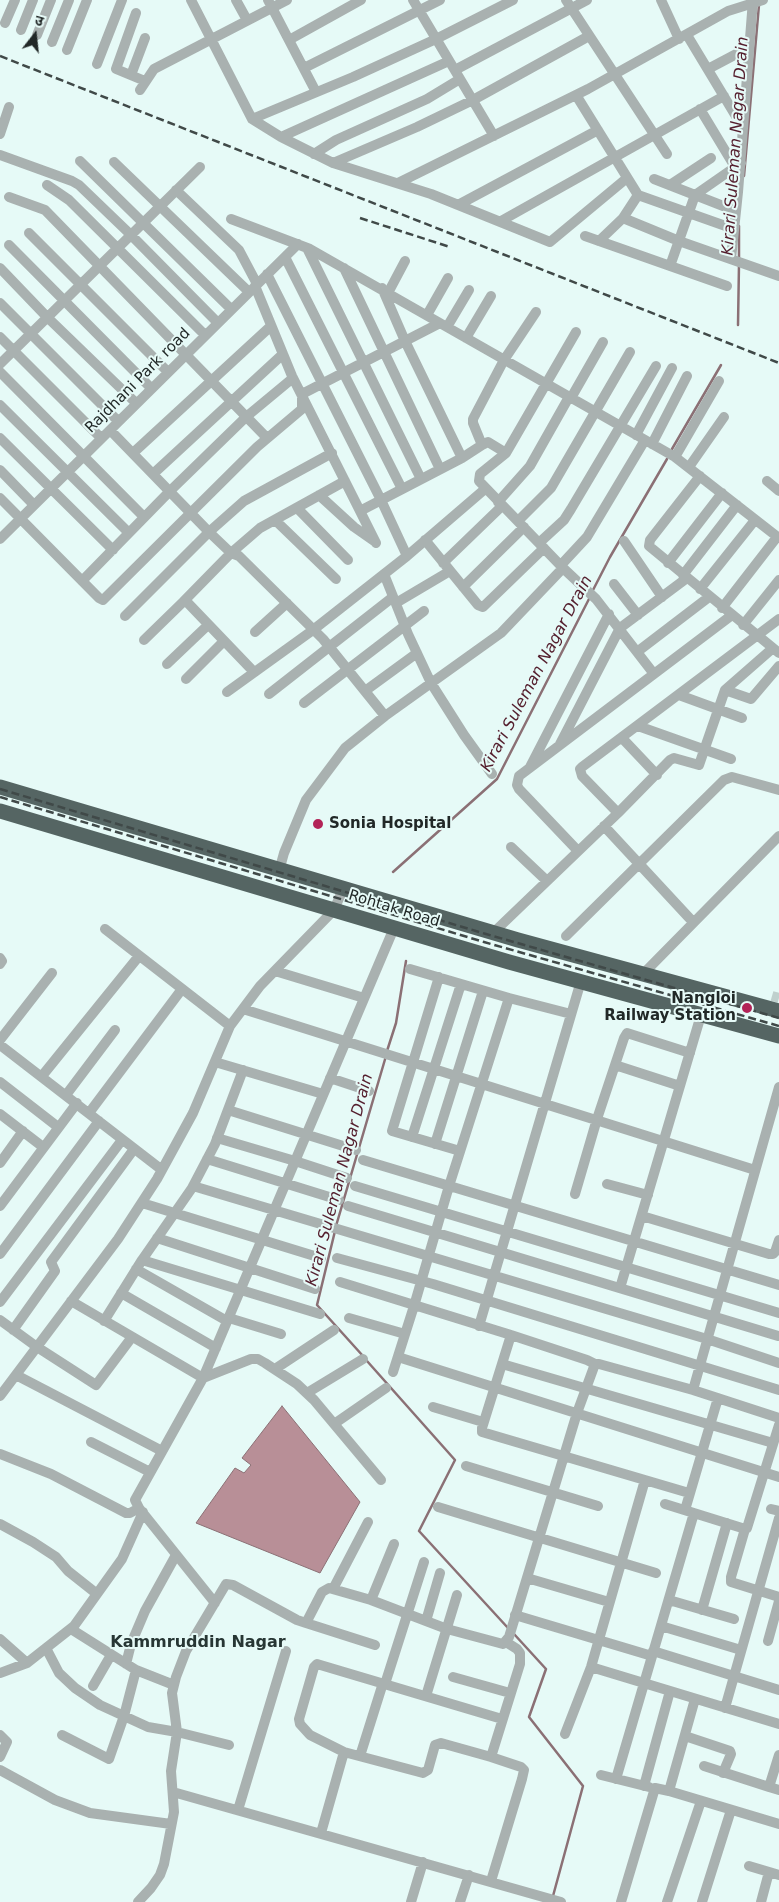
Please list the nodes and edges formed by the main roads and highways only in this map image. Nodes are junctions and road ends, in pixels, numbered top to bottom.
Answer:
1 (0, 788) edge
2 (0, 812) edge
3 (627, 970) junction
4 (621, 993) junction
5 (779, 1011) tunnel mouth
6 (779, 1036) edge

1 - 3 highway, Rohtak Road
2 - 4 highway, Rohtak Road
3 - 4 highway
3 - 5 highway, Rohtak Road
4 - 6 highway, Rohtak Road

